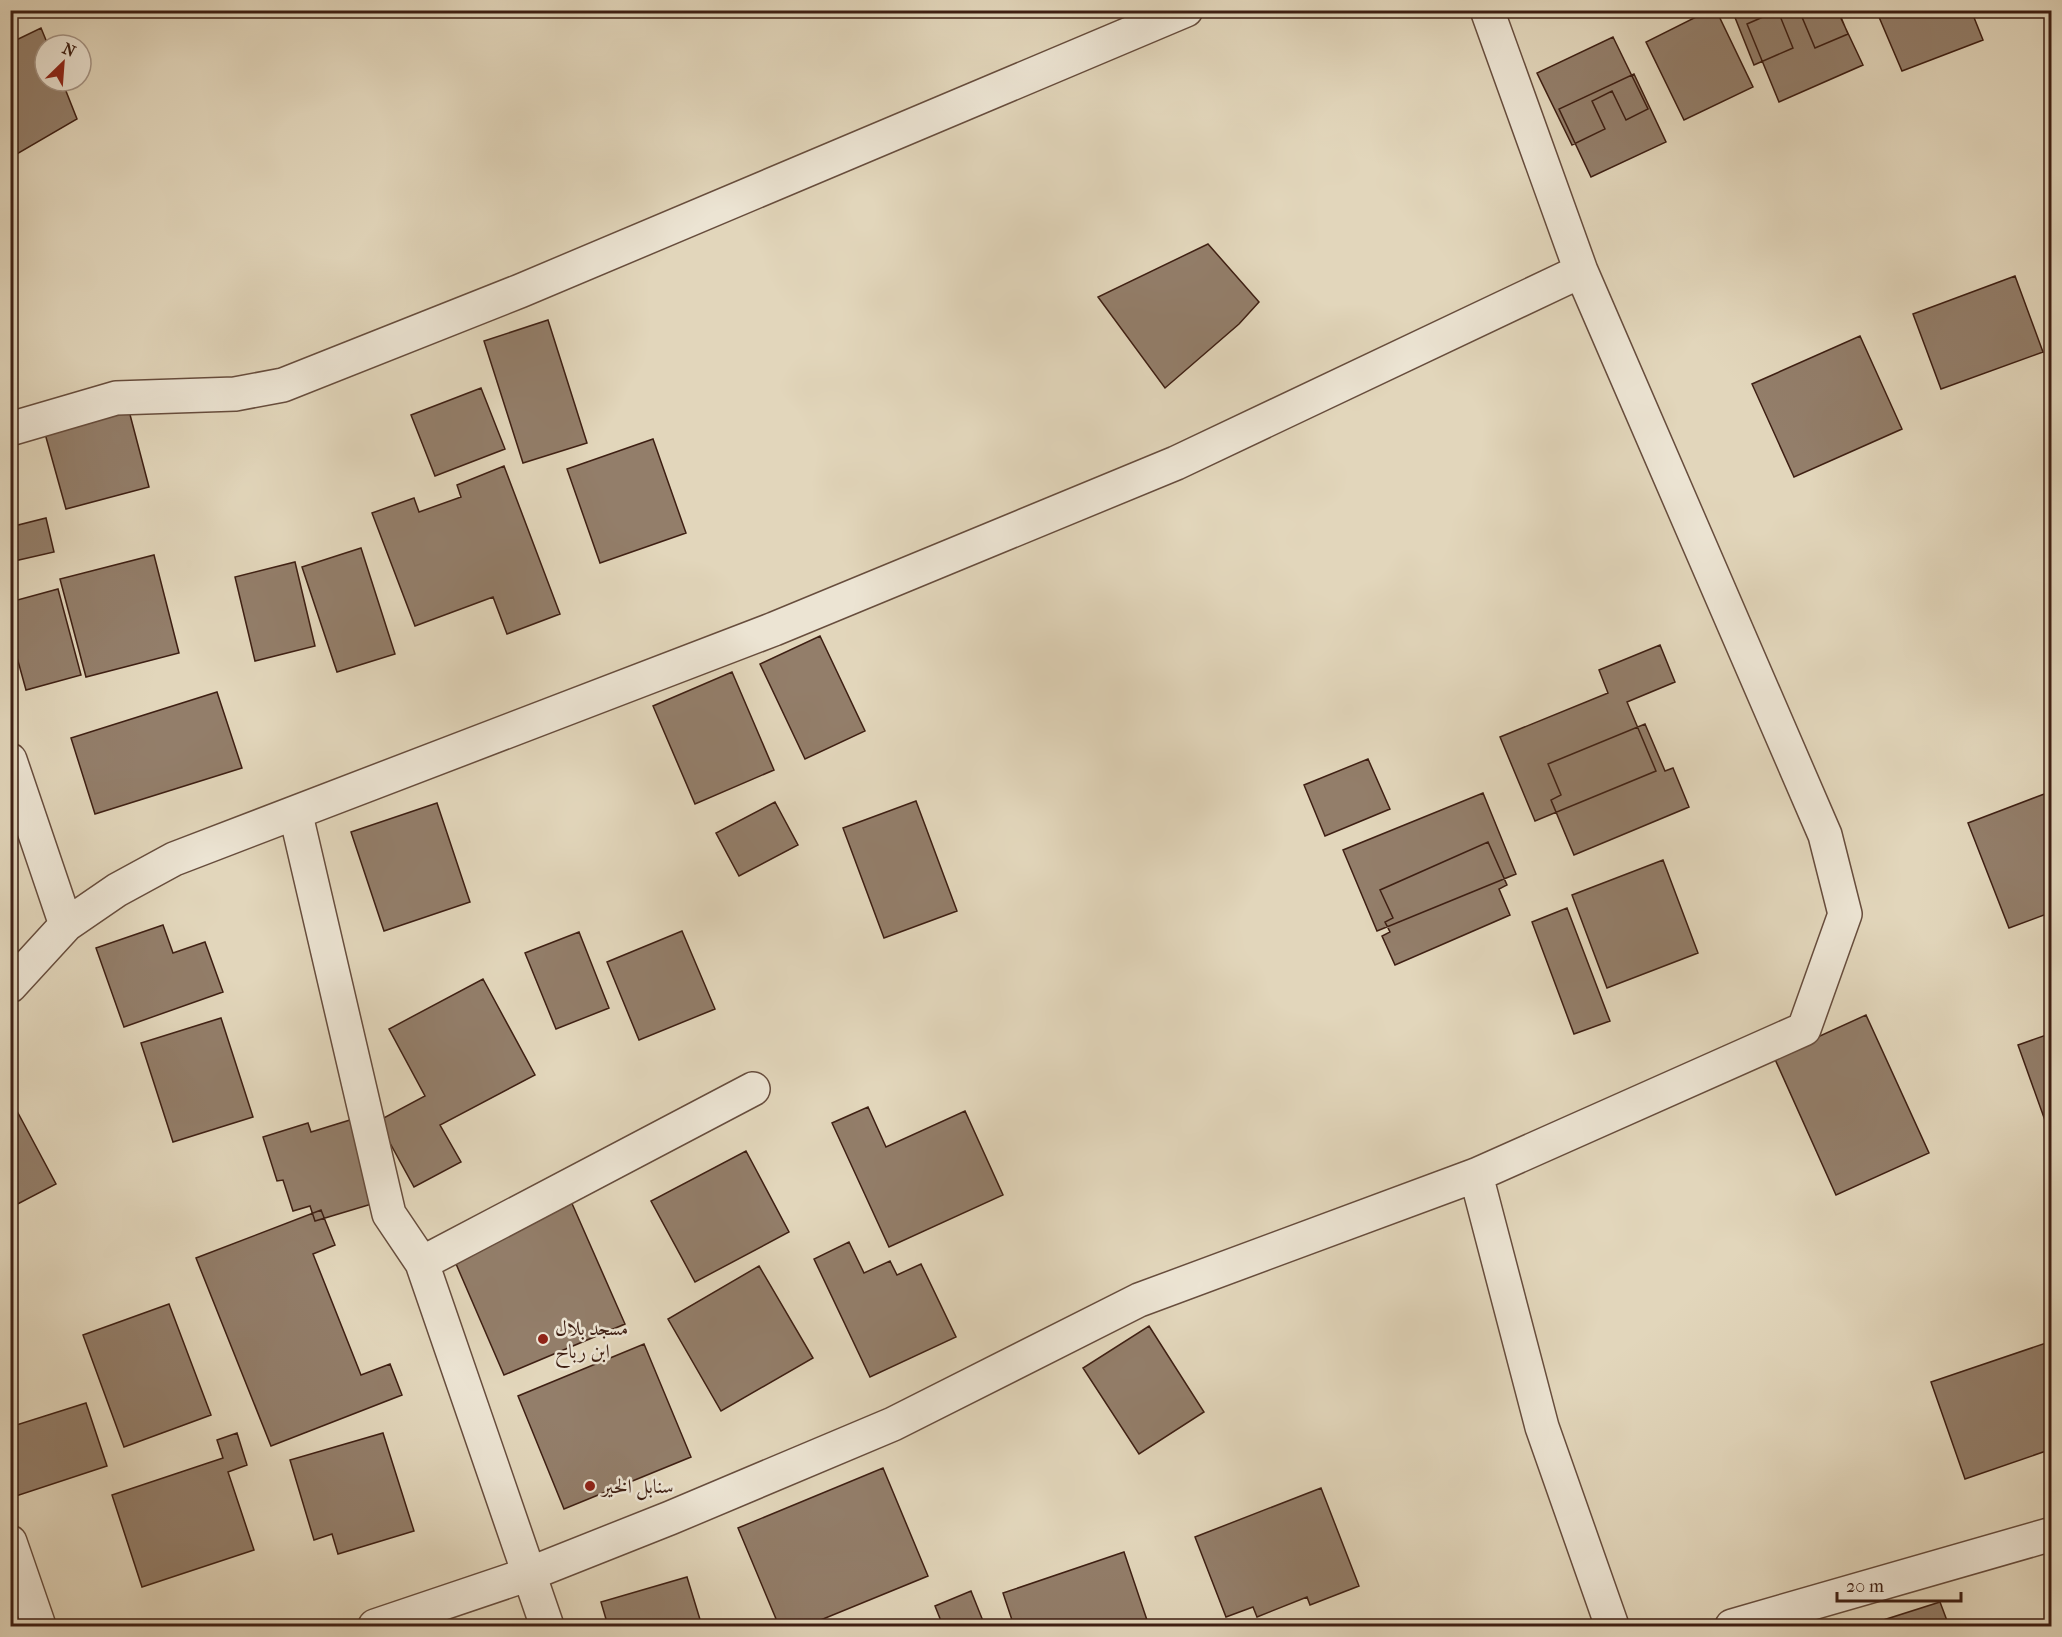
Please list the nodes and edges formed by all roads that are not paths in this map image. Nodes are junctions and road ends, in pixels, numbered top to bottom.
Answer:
1 (1186, 10) edge
2 (1487, 10) edge
3 (1581, 272) junction
4 (10, 429) edge
5 (10, 760) edge
6 (296, 815) junction
7 (66, 925) junction
8 (10, 986) edge
9 (753, 1089) dead end
10 (1476, 1175) junction
11 (422, 1263) junction
12 (2052, 1534) edge
13 (10, 1542) edge
14 (529, 1574) junction
15 (39, 1626) edge
16 (375, 1626) edge
17 (547, 1626) edge
18 (1612, 1626) edge
19 (1732, 1626) edge

1 - 4 street
2 - 3 street
3 - 6 street
3 - 10 street
5 - 7 street
6 - 7 street
6 - 11 street
7 - 8 street
9 - 11 street
10 - 14 street
10 - 18 street
11 - 14 street
12 - 19 street
13 - 15 street
14 - 16 street
14 - 17 street

